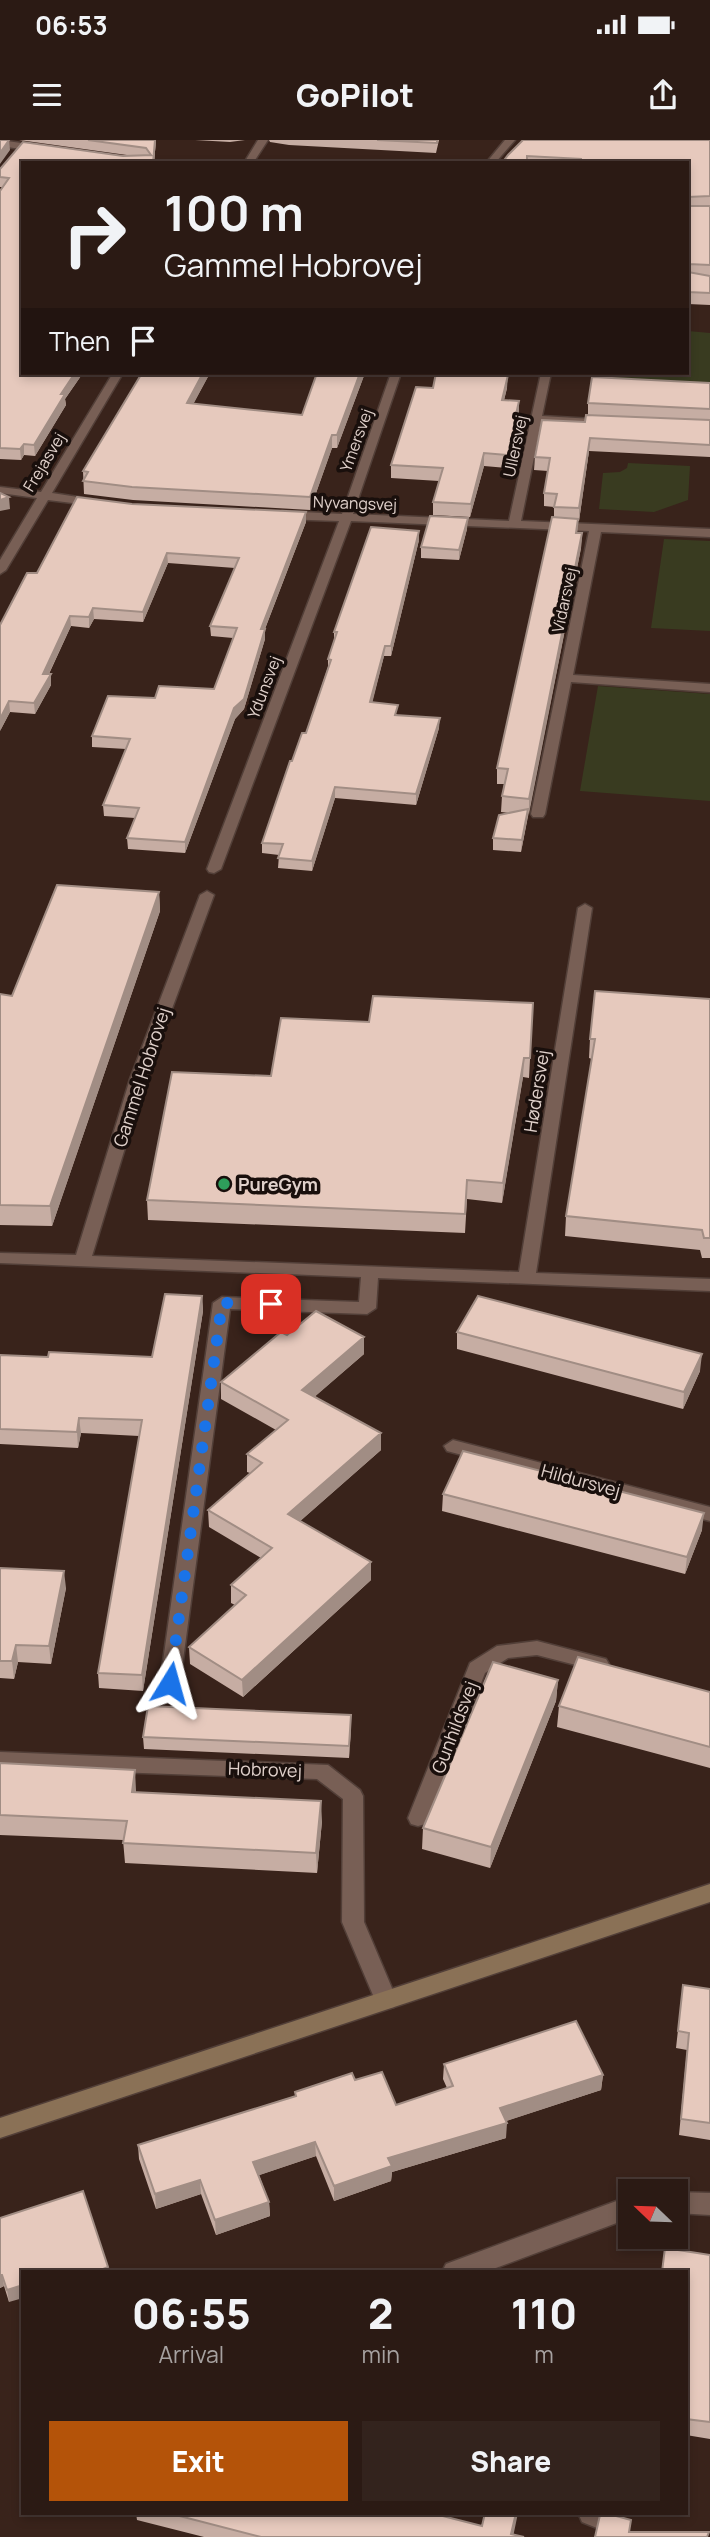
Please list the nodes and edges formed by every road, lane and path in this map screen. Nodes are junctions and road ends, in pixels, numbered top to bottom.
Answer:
1 (263, 140) edge
2 (510, 140) edge
3 (0, 143) edge
4 (20, 146) junction
5 (58, 151) edge
6 (12, 157) edge
7 (249, 161) edge
8 (492, 161) edge
9 (117, 375) edge
10 (395, 375) edge
11 (546, 375) edge
12 (536, 419) junction
13 (617, 423) edge
14 (0, 490) edge
15 (42, 496) junction
16 (107, 504) edge
17 (264, 514) edge
18 (345, 518) junction
19 (514, 525) junction
20 (596, 528) junction
21 (710, 533) edge
22 (0, 569) edge
23 (566, 678) junction
24 (710, 688) edge
25 (538, 814) dead end
26 (214, 869) dead end
27 (206, 895) dead end
28 (585, 908) dead end
29 (0, 1258) edge
30 (82, 1262) junction
31 (370, 1275) junction
32 (526, 1280) junction
33 (710, 1285) edge
34 (453, 1446) dead end
35 (710, 1514) edge
36 (617, 1669) edge
37 (170, 1683) dead end
38 (0, 1760) edge
39 (418, 1818) dead end
40 (710, 1893) edge
41 (386, 2000) junction
42 (0, 2128) edge
43 (688, 2203) edge
44 (710, 2204) edge
45 (618, 2211) edge
46 (459, 2270) edge

1 - 7 street
2 - 8 street
3 - 4 street
4 - 5 street
4 - 6 street
9 - 15 street, Frejasvej
10 - 18 street, Ymersvej
11 - 12 street, Ullersvej
12 - 13 street
12 - 19 street, Ullersvej
14 - 15 street
15 - 16 street
15 - 22 street, Frejasvej
17 - 18 street, Nyvangsvej
18 - 19 street, Nyvangsvej
18 - 26 street, Ydunsvej
19 - 20 street, Nyvangsvej
20 - 21 street, Nyvangsvej
20 - 23 street, Vidarsvej
23 - 24 street
23 - 25 street, Vidarsvej
27 - 30 street, Gammel Hobrovej
28 - 32 street, Hødersvej
29 - 30 street
30 - 31 street
31 - 32 street
31 - 37 street
32 - 33 street
34 - 35 street, Hildursvej
36 - 39 street, Gunhildsvej
38 - 41 street, Hobrovej
40 - 41 street
41 - 42 street
43 - 44 street
45 - 46 street

